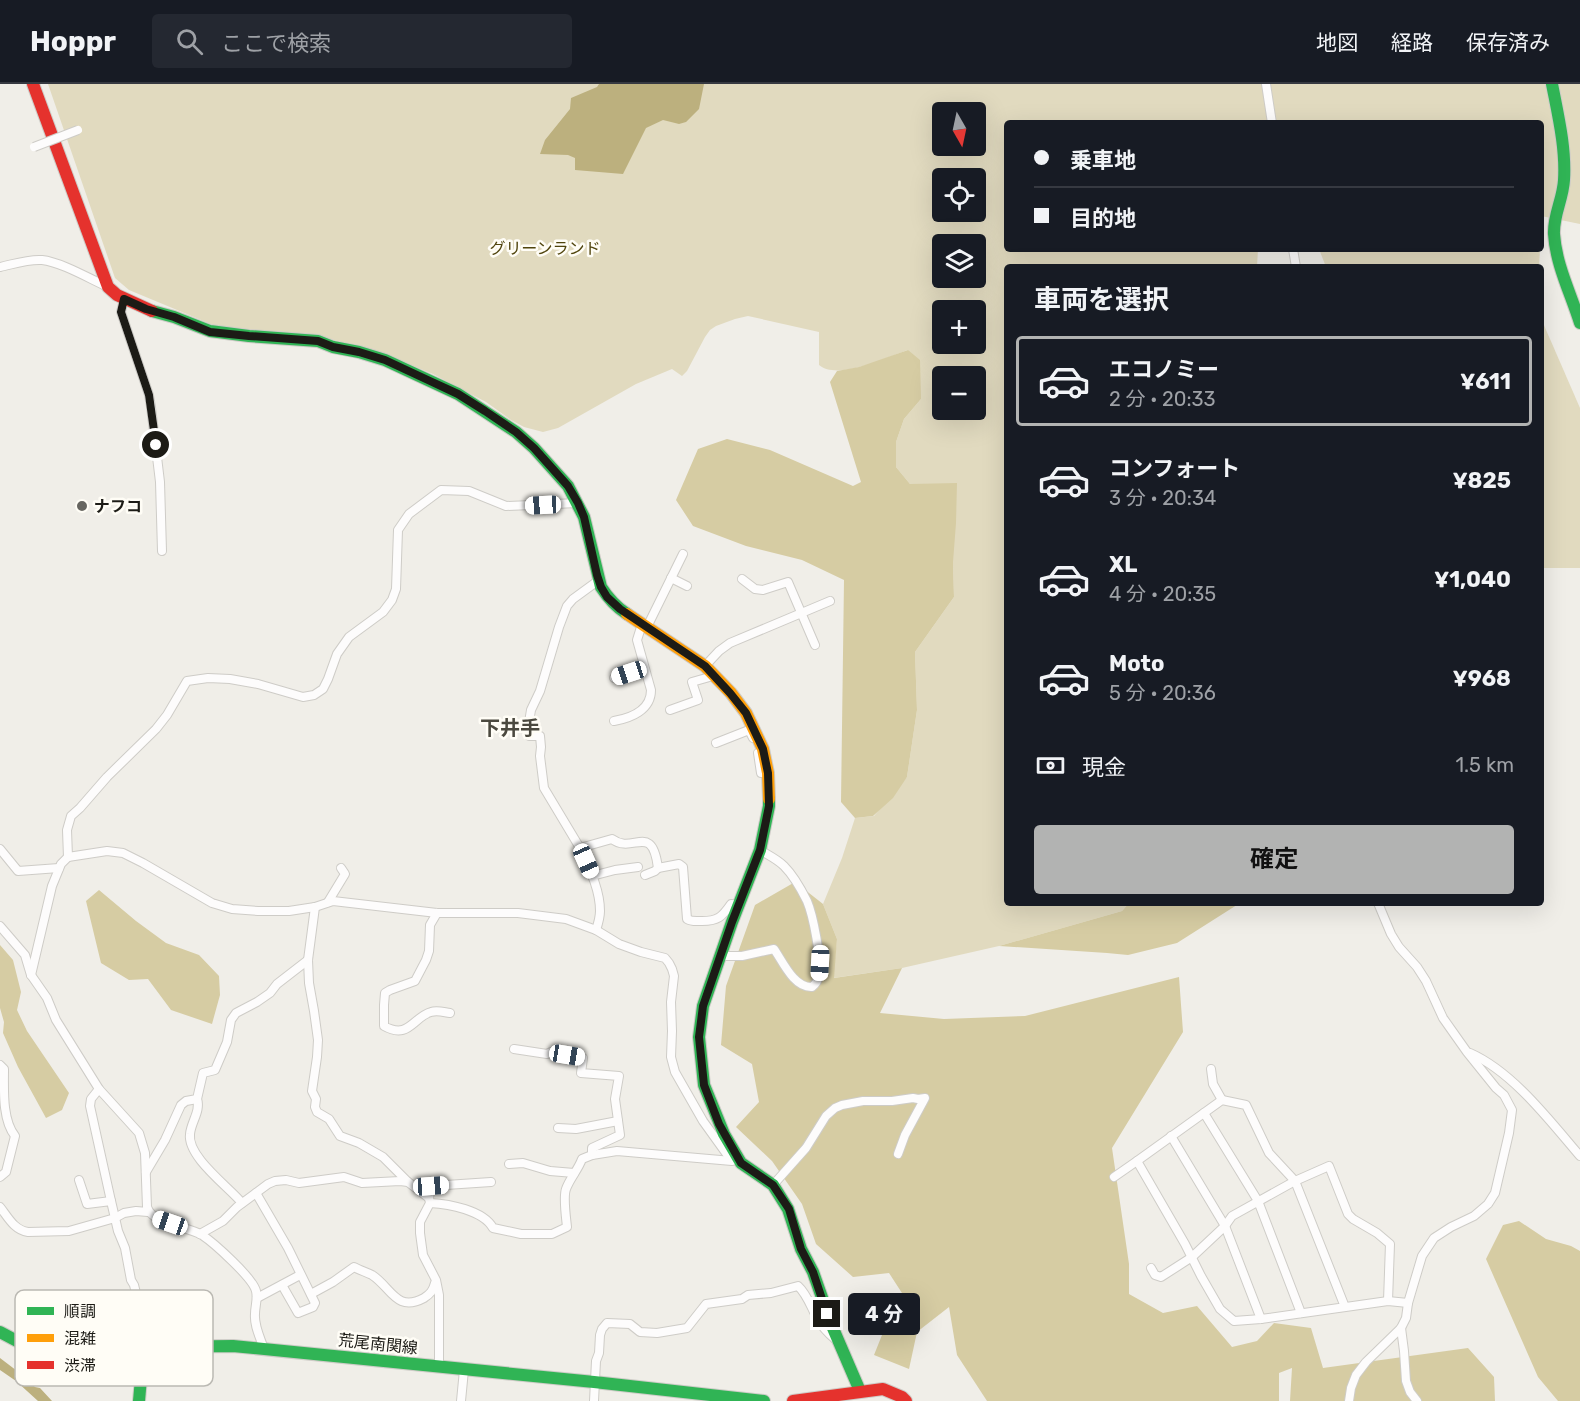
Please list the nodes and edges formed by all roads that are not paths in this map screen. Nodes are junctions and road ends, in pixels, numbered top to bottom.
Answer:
1 (33, 84) edge
2 (1266, 84) edge
3 (1552, 84) edge
4 (1272, 120) edge
5 (78, 130) dead end
6 (34, 147) dead end
7 (0, 267) edge
8 (108, 287) junction
9 (124, 299) junction
10 (1580, 323) edge
11 (578, 503) junction
12 (162, 551) dead end
13 (683, 554) dead end
14 (671, 579) junction
15 (742, 579) dead end
16 (599, 580) junction
17 (687, 586) dead end
18 (830, 601) dead end
19 (801, 613) junction
20 (644, 626) junction
21 (815, 645) dead end
22 (705, 666) junction
23 (645, 668) junction
24 (713, 676) junction
25 (614, 678) dead end
26 (670, 710) dead end
27 (614, 721) dead end
28 (716, 743) dead end
29 (768, 773) junction
30 (580, 848) junction
31 (0, 849) edge
32 (760, 850) junction
33 (68, 857) junction
34 (638, 867) dead end
35 (59, 868) junction
36 (341, 868) dead end
37 (658, 868) junction
38 (645, 875) dead end
39 (592, 876) junction
40 (328, 902) junction
41 (739, 905) junction
42 (1379, 906) edge
43 (315, 907) junction
44 (437, 913) junction
45 (0, 926) edge
46 (596, 930) junction
47 (721, 956) junction
48 (308, 960) junction
49 (31, 975) junction
50 (450, 1013) dead end
51 (514, 1049) dead end
52 (1467, 1052) junction
53 (0, 1065) edge
54 (1211, 1069) dead end
55 (99, 1089) junction
56 (197, 1099) junction
57 (1222, 1100) junction
58 (1204, 1113) junction
59 (618, 1121) junction
60 (558, 1128) dead end
61 (1171, 1136) junction
62 (898, 1154) dead end
63 (592, 1155) junction
64 (1580, 1156) edge
65 (1137, 1161) junction
66 (736, 1162) junction
67 (509, 1164) dead end
68 (146, 1173) junction
69 (574, 1173) junction
70 (0, 1177) edge
71 (1114, 1177) dead end
72 (79, 1180) dead end
73 (1295, 1181) junction
74 (408, 1182) junction
75 (491, 1182) dead end
76 (773, 1185) junction
77 (256, 1192) junction
78 (430, 1200) junction
79 (111, 1201) junction
80 (1258, 1201) junction
81 (242, 1203) junction
82 (0, 1207) edge
83 (148, 1212) junction
84 (115, 1218) junction
85 (1225, 1226) junction
86 (200, 1234) junction
87 (1192, 1257) junction
88 (1151, 1268) dead end
89 (300, 1275) junction
90 (436, 1280) junction
91 (282, 1285) junction
92 (135, 1290) edge
93 (310, 1294) junction
94 (256, 1298) junction
95 (1388, 1301) junction
96 (1408, 1303) junction
97 (1345, 1307) junction
98 (1301, 1313) junction
99 (1262, 1319) junction
100 (1401, 1328) junction
101 (0, 1332) edge
102 (15, 1340) edge
103 (839, 1342) junction
104 (213, 1346) edge
105 (264, 1349) junction
106 (439, 1367) junction
107 (464, 1370) junction
108 (594, 1382) junction
109 (142, 1386) edge
110 (860, 1391) junction
111 (139, 1401) edge
112 (461, 1401) edge
113 (594, 1401) edge
114 (764, 1401) edge
115 (793, 1401) edge
116 (906, 1401) edge
117 (1349, 1401) edge
118 (1417, 1401) edge

1 - 8 street
2 - 4 street
3 - 10 street
5 - 6 street, bridge
7 - 8 street
8 - 9 street
9 - 11 street
9 - 12 street
11 - 16 street
11 - 33 street
13 - 14 street
14 - 17 street
14 - 20 street
15 - 19 street
16 - 20 street
16 - 30 street
18 - 19 street
19 - 21 street
19 - 22 street
20 - 22 street
20 - 23 street
22 - 24 street
23 - 25 street
23 - 27 street
24 - 26 street
24 - 29 street
28 - 29 street
29 - 32 street
30 - 37 street
30 - 39 street
31 - 35 street
32 - 41 street
32 - 47 street
33 - 35 street
33 - 43 street
34 - 39 street
35 - 49 street
36 - 40 street
37 - 38 street
37 - 41 street
39 - 46 street
40 - 43 street
40 - 44 street
41 - 47 street
42 - 52 street
43 - 48 street
44 - 46 street
44 - 50 street
45 - 49 street
46 - 66 street
47 - 66 street
48 - 56 street
48 - 74 street
49 - 55 street
51 - 59 street
52 - 64 street
52 - 96 street
53 - 70 street
54 - 57 street
55 - 68 street
55 - 79 street
56 - 68 street
56 - 81 street
57 - 58 street
57 - 73 street
58 - 61 street
58 - 80 street
59 - 60 street
59 - 63 street
61 - 65 street
61 - 85 street
62 - 76 street
63 - 66 street
63 - 69 street
65 - 71 street
65 - 87 street
66 - 76 street
67 - 69 street
68 - 83 street
69 - 78 street
72 - 79 street
73 - 80 street
73 - 95 street
73 - 97 street
74 - 77 street
74 - 78 street
75 - 78 street
76 - 103 street
77 - 81 street
77 - 89 street
78 - 90 street
79 - 84 street
80 - 85 street
80 - 98 street
81 - 86 street
82 - 84 street
83 - 84 street
83 - 86 street
84 - 92 street
85 - 87 street
85 - 99 street
86 - 94 street
87 - 88 street
87 - 99 street
89 - 91 street
89 - 93 street
90 - 93 street
90 - 106 street
91 - 93 street
91 - 94 street
94 - 105 street
95 - 96 street
95 - 97 street
96 - 100 street
97 - 98 street
98 - 99 street
100 - 117 street
100 - 118 street
101 - 102 street, 荒尾南関線
103 - 108 street
103 - 110 street
104 - 105 street, 荒尾南関線
105 - 106 street, 荒尾南関線
106 - 107 street, 荒尾南関線
107 - 108 street, 荒尾南関線
107 - 112 street
108 - 113 street
108 - 114 street, 荒尾南関線
109 - 111 street
110 - 115 street
110 - 116 street

